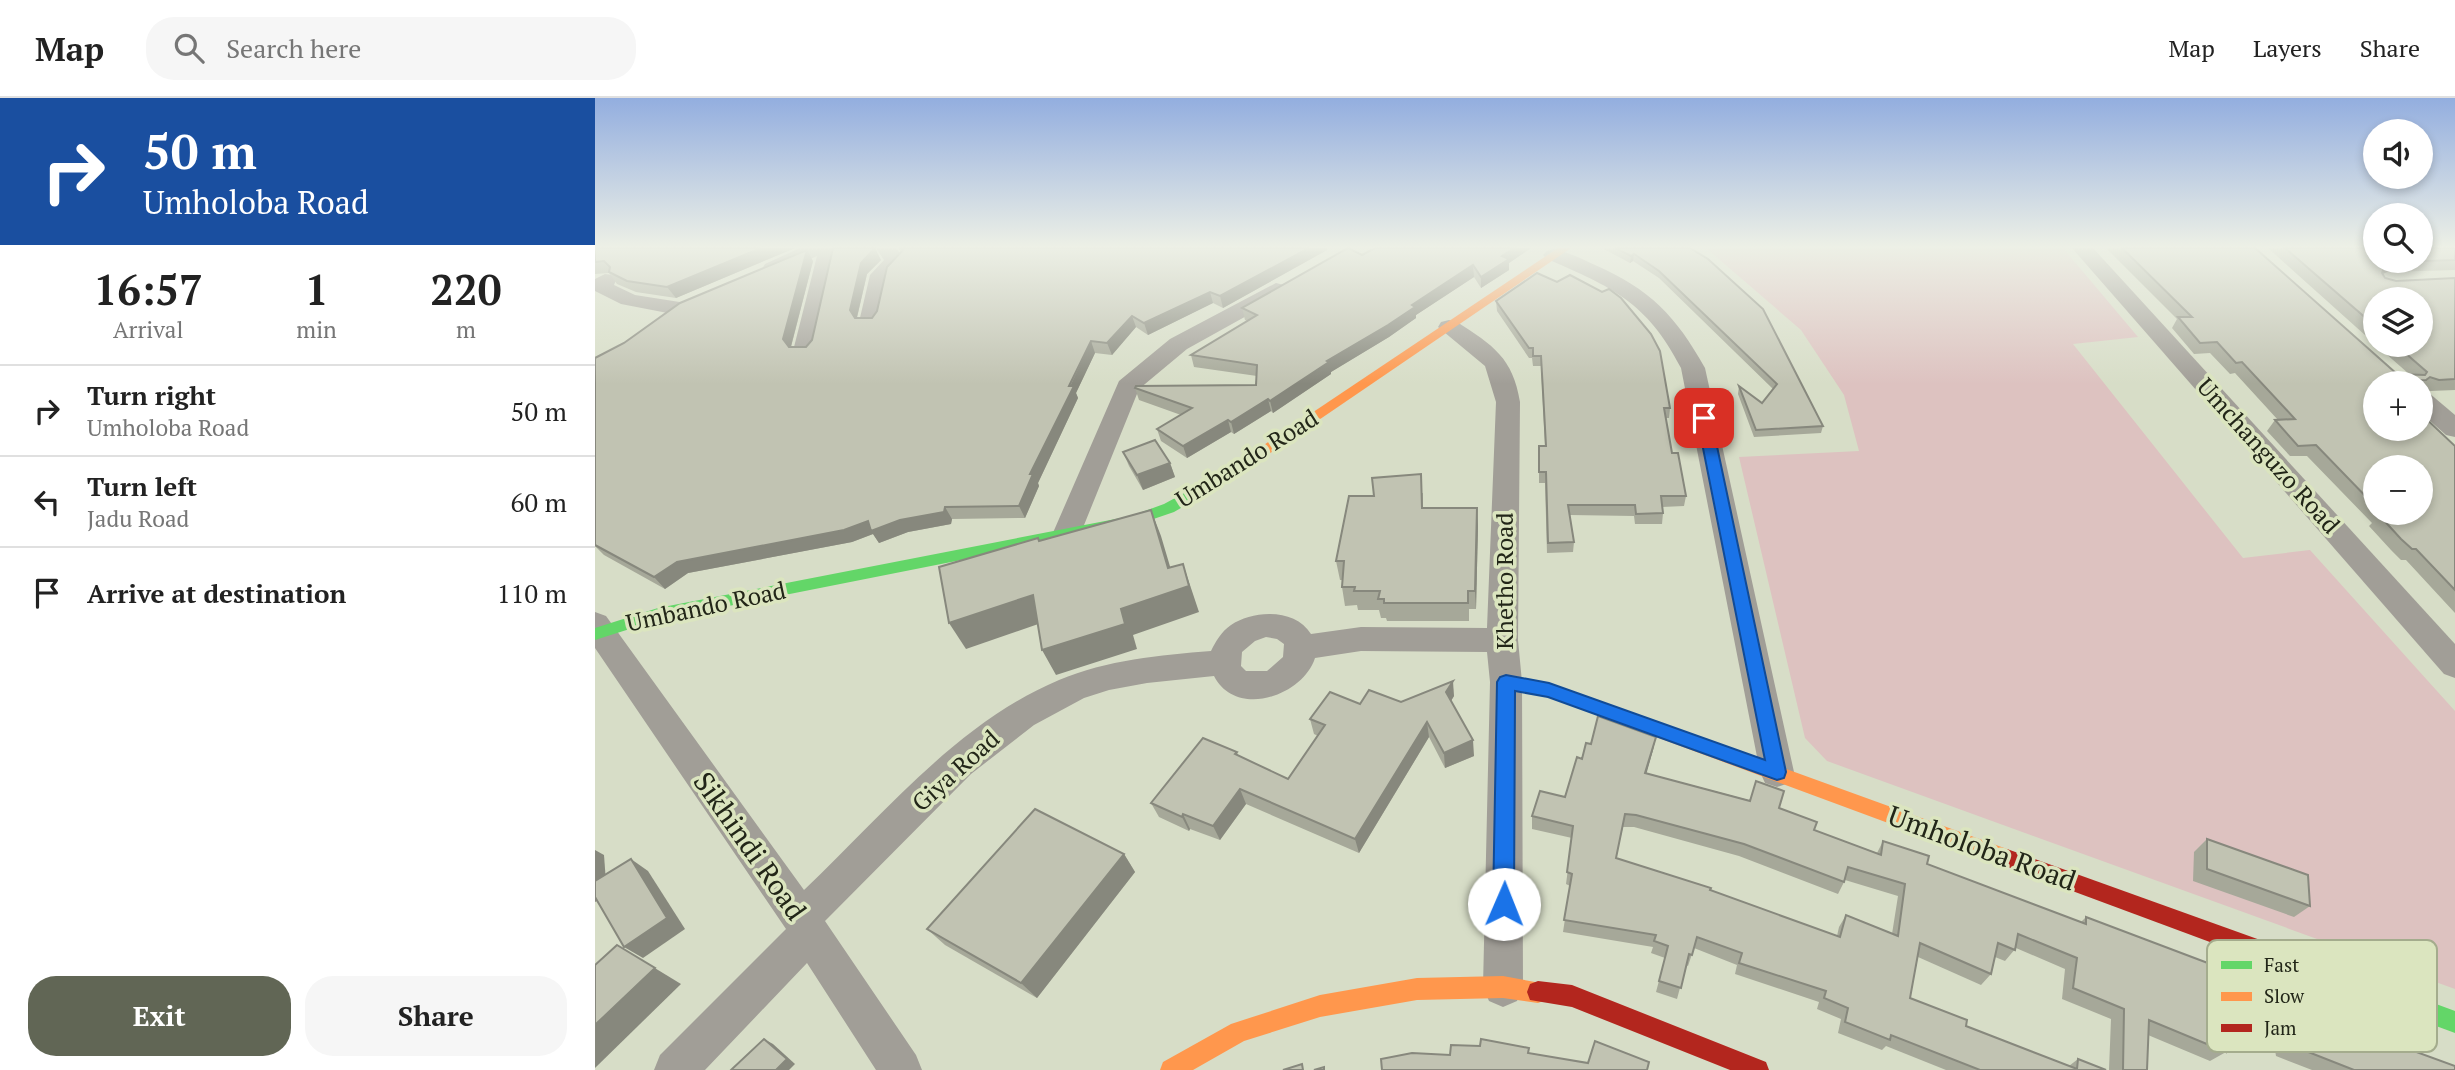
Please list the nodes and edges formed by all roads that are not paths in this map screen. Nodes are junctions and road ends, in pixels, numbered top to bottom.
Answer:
1 (615, 293) edge
2 (818, 293) edge
3 (877, 293) edge
4 (1270, 293) edge
5 (1498, 293) edge
6 (1635, 293) edge
7 (2123, 293) edge
8 (870, 322) edge
9 (653, 324) edge
10 (1449, 327) junction
11 (805, 351) edge
12 (2433, 410) edge
13 (2455, 429) edge
14 (1066, 535) junction
15 (597, 630) edge
16 (1503, 640) junction
17 (1302, 647) junction
18 (1224, 663) junction
19 (2455, 665) edge
20 (1506, 682) junction
21 (1777, 772) junction
22 (805, 925) junction
23 (2233, 940) edge
24 (1503, 987) junction
25 (2437, 1015) edge
26 (2455, 1022) edge
27 (675, 1070) edge
28 (901, 1070) edge
29 (1171, 1070) edge
30 (1758, 1070) edge

1 - 9 street
2 - 11 street
3 - 8 street
4 - 14 street
5 - 10 street, Umbando Road
6 - 21 street
7 - 19 street, Umchanguzo Road
10 - 14 street, Umbando Road
10 - 16 street, Khetho Road
12 - 13 street
14 - 15 street, Umbando Road
15 - 22 street, Sikhindi Road
16 - 17 street
16 - 20 street, Khetho Road
17 - 18 street
17 - 18 street
18 - 22 street, Giya Road
20 - 21 street, Umholoba Road
20 - 24 street, Khetho Road
21 - 23 street, Umholoba Road
22 - 27 street, Giya Road
22 - 28 street, Sikhindi Road
24 - 29 street
24 - 30 street
25 - 26 street, Umholoba Road

